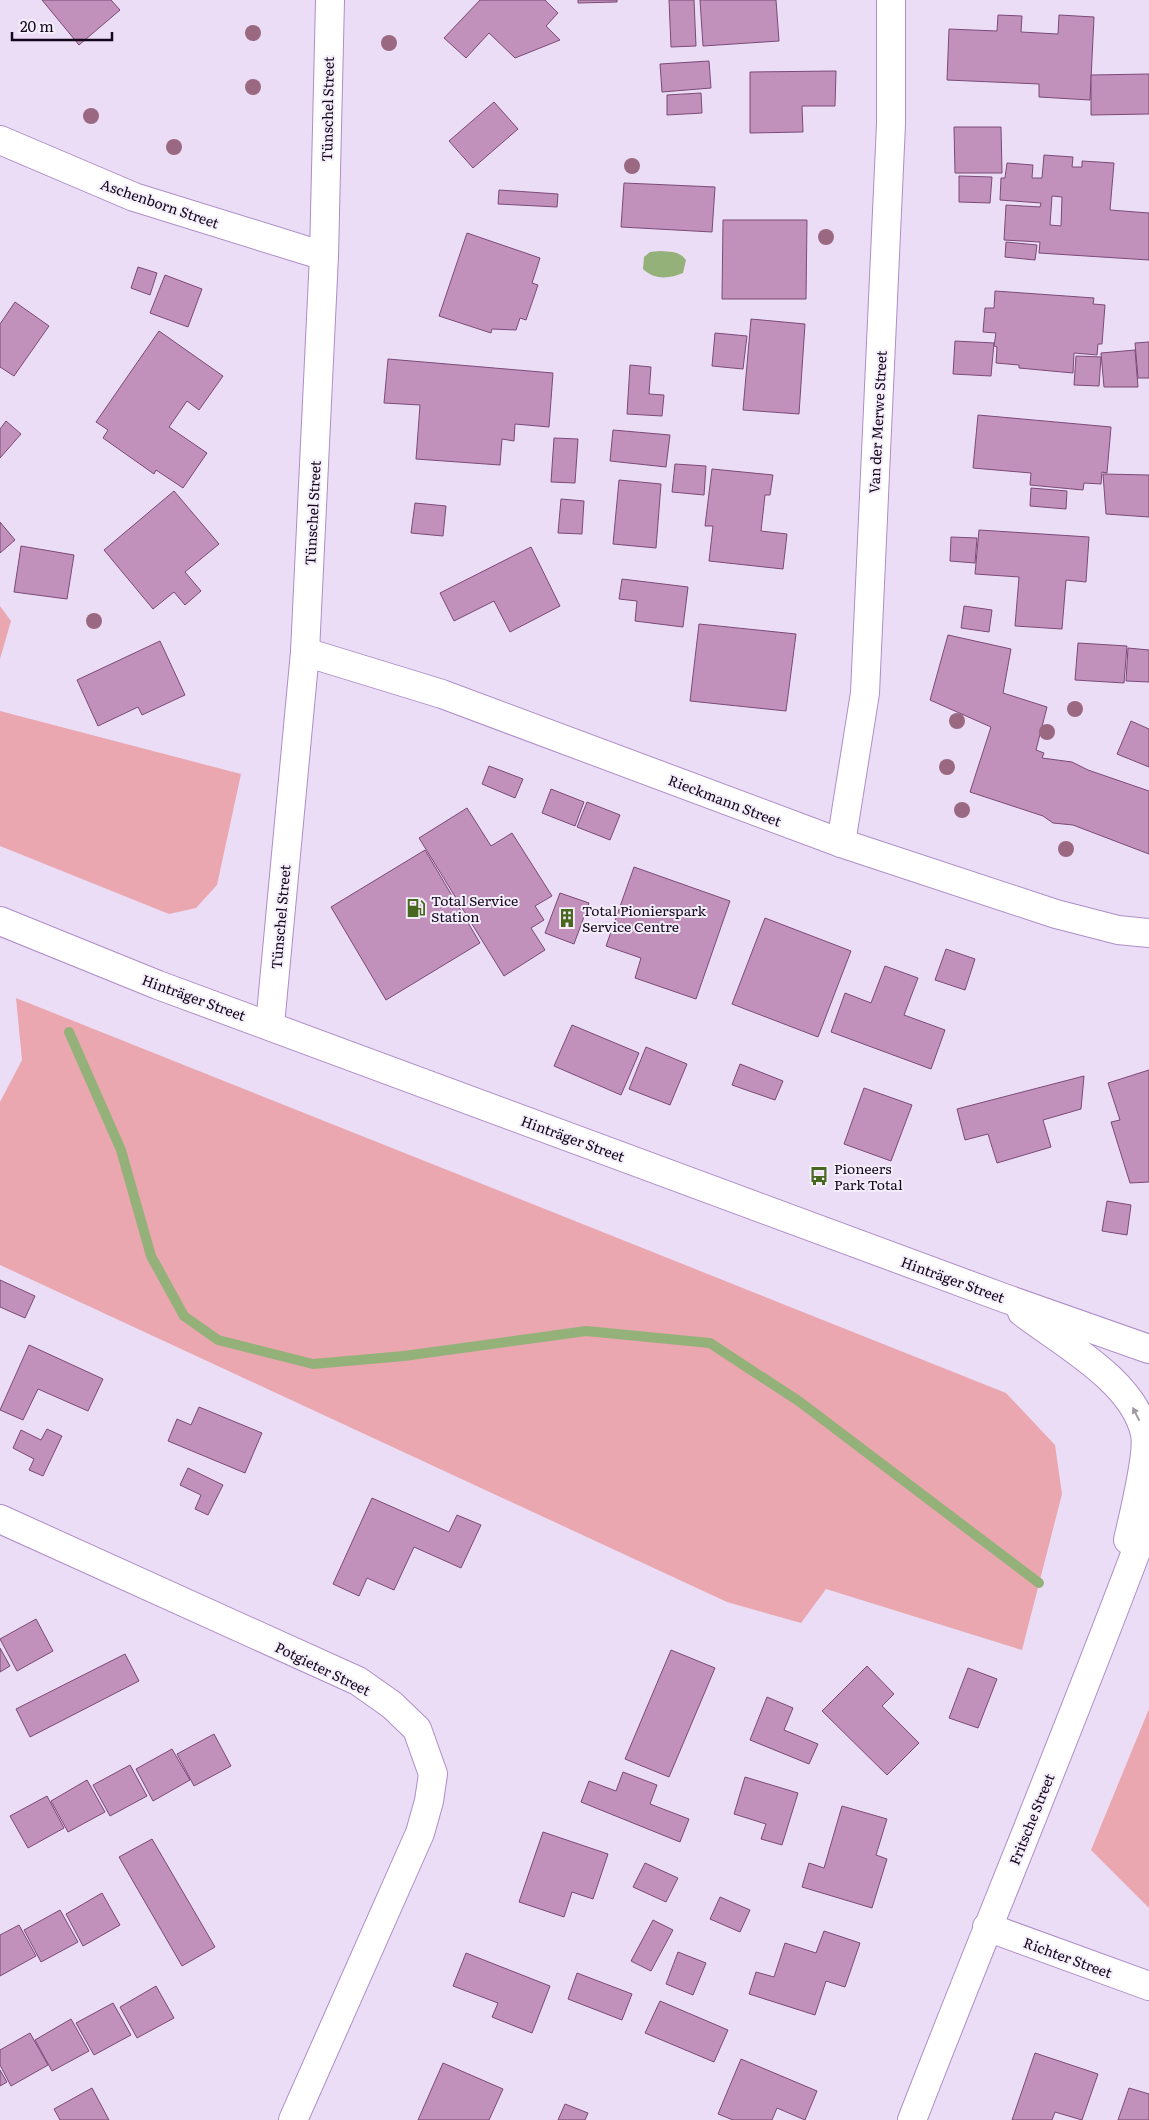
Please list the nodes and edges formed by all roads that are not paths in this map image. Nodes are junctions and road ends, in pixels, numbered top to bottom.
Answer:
1 (330, 0) edge
2 (891, 0) edge
3 (0, 140) edge
4 (324, 256) junction
5 (305, 652) junction
6 (841, 843) junction
7 (0, 921) edge
8 (1149, 933) edge
9 (270, 1025) junction
10 (1004, 1298) junction
11 (1149, 1349) edge
12 (1149, 1517) edge
13 (0, 1519) edge
14 (1149, 1551) edge
15 (1107, 1631) junction
16 (987, 1927) junction
17 (1149, 1986) edge
18 (294, 2120) edge
19 (912, 2120) edge

1 - 4 street, Tünschel Street
2 - 6 street, Van der Merwe Street
3 - 4 street, Aschenborn Street
4 - 5 street, Tünschel Street
5 - 6 street, Rieckmann Street
5 - 9 street, Tünschel Street
6 - 8 street, Rieckmann Street
7 - 9 street, Hinträger Street
9 - 10 street, Hinträger Street
10 - 11 street, Hinträger Street
15 -> 10 street
12 - 15 street, Fritsche Street
13 - 18 street, Potgieter Street
14 - 15 street
15 - 16 street, Fritsche Street
16 - 17 street, Richter Street
16 - 19 street, Fritsche Street

